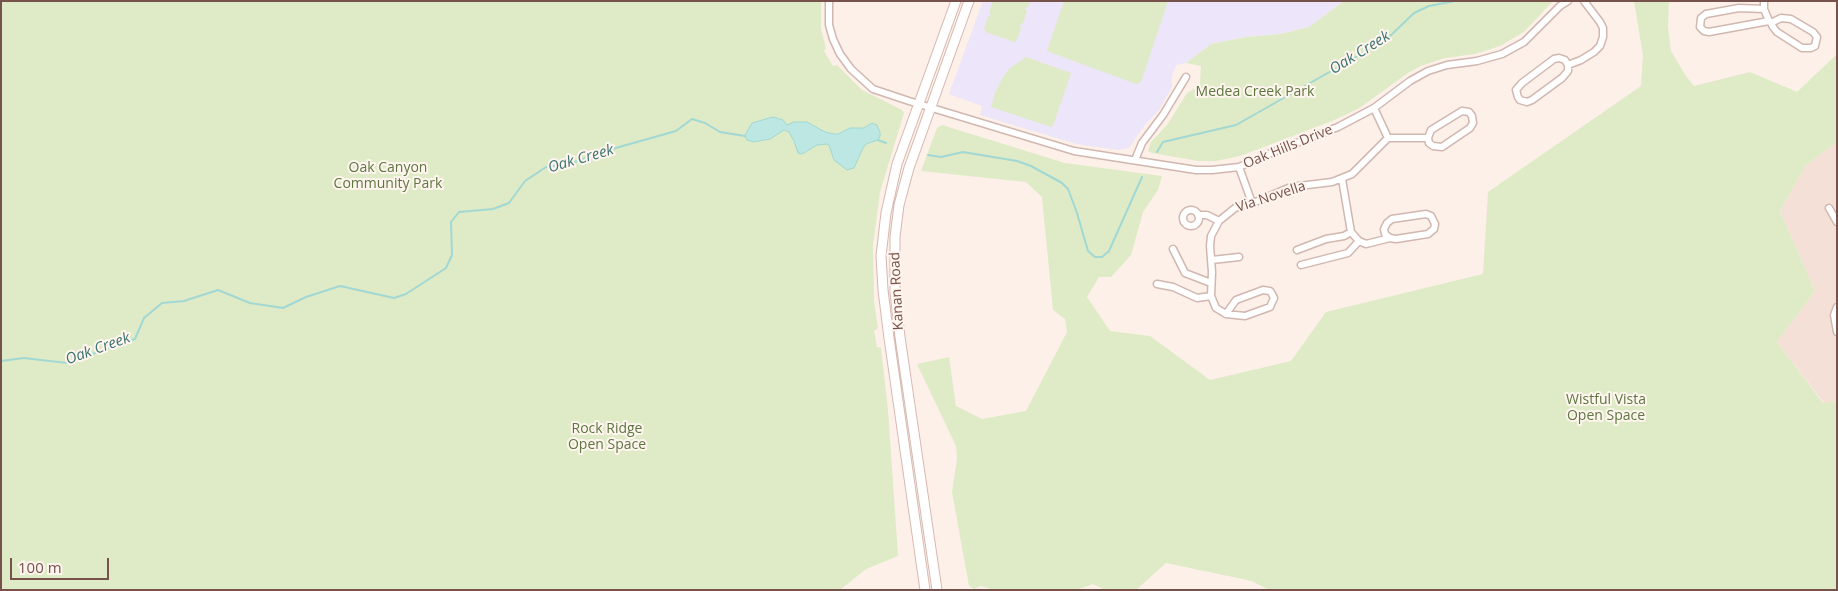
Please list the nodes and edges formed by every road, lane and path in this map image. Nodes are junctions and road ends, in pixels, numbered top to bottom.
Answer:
1 (829, 1) edge
2 (956, 1) edge
3 (969, 1) edge
4 (1568, 1) edge
5 (1584, 1) edge
6 (1764, 1) edge
7 (1764, 9) junction
8 (1770, 22) junction
9 (1568, 65) junction
10 (1186, 77) dead end
11 (919, 104) junction
12 (930, 108) junction
13 (1374, 108) junction
14 (1388, 138) junction
15 (1428, 138) junction
16 (1135, 160) junction
17 (1239, 167) junction
18 (1342, 179) junction
19 (1252, 203) junction
20 (1830, 208) dead end
21 (1198, 215) dead end
22 (1219, 221) junction
23 (1837, 222) edge
24 (1351, 232) junction
25 (1390, 238) junction
26 (1359, 241) junction
27 (1173, 249) dead end
28 (1297, 250) dead end
29 (1239, 257) dead end
30 (1212, 260) junction
31 (1301, 266) dead end
32 (1211, 283) junction
33 (1157, 284) dead end
34 (1211, 296) junction
35 (1837, 307) edge
36 (1226, 314) junction
37 (1837, 332) edge
38 (924, 590) edge
39 (937, 590) edge

1 - 11 street, Oak Hills Drive
2 - 11 main road, Kanan Road
3 - 12 main road, Kanan Road
4 - 13 street, Oak Hills Drive
5 - 9 street
6 - 7 street
7 - 8 street
7 - 8 street
8 - 8 street
9 - 9 street
10 - 16 street
11 - 12 street, Oak Hills Drive
11 - 38 main road, Kanan Road
12 - 16 street, Oak Hills Drive
12 - 39 main road, Kanan Road
13 - 14 street
13 - 17 street, Oak Hills Drive
14 - 15 street
14 - 18 street, Via Novella
15 - 15 street
16 - 17 street, Oak Hills Drive
17 - 19 street
18 - 19 street, Via Novella
18 - 24 street
19 - 22 street, Via Novella
20 - 23 street
21 - 22 street
22 - 30 street
24 - 26 street
24 - 28 street
25 - 25 street
25 - 26 street
26 - 31 street
27 - 32 street
29 - 30 street
30 - 32 street
32 - 34 street
33 - 34 street
34 - 36 street
35 - 37 street
36 - 36 street

